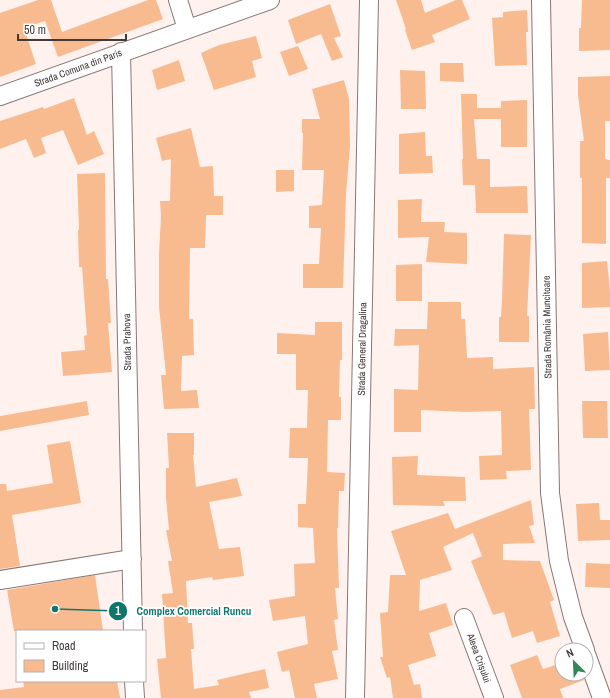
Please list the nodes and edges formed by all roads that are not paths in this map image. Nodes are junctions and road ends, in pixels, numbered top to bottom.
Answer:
1 (178, 0) edge
2 (270, 0) edge
3 (369, 0) edge
4 (541, 0) edge
5 (188, 29) junction
6 (121, 52) junction
7 (0, 96) edge
8 (132, 559) junction
9 (0, 580) edge
10 (464, 618) dead end
11 (133, 630) edge
12 (582, 642) edge
13 (594, 676) edge
14 (134, 682) edge
15 (135, 698) edge
16 (355, 698) edge
17 (494, 698) edge
18 (602, 698) edge

1 - 5 street
2 - 5 street, Strada Comuna din Paris
3 - 16 street, Strada General Dragalina
4 - 12 street, Strada România Muncitoare
5 - 6 street, Strada Comuna din Paris
6 - 7 street, Strada Comuna din Paris
6 - 8 street, Strada Prahova
8 - 9 street
8 - 11 street, Strada Prahova
10 - 17 street, Aleea Crișului
13 - 18 street
14 - 15 street

